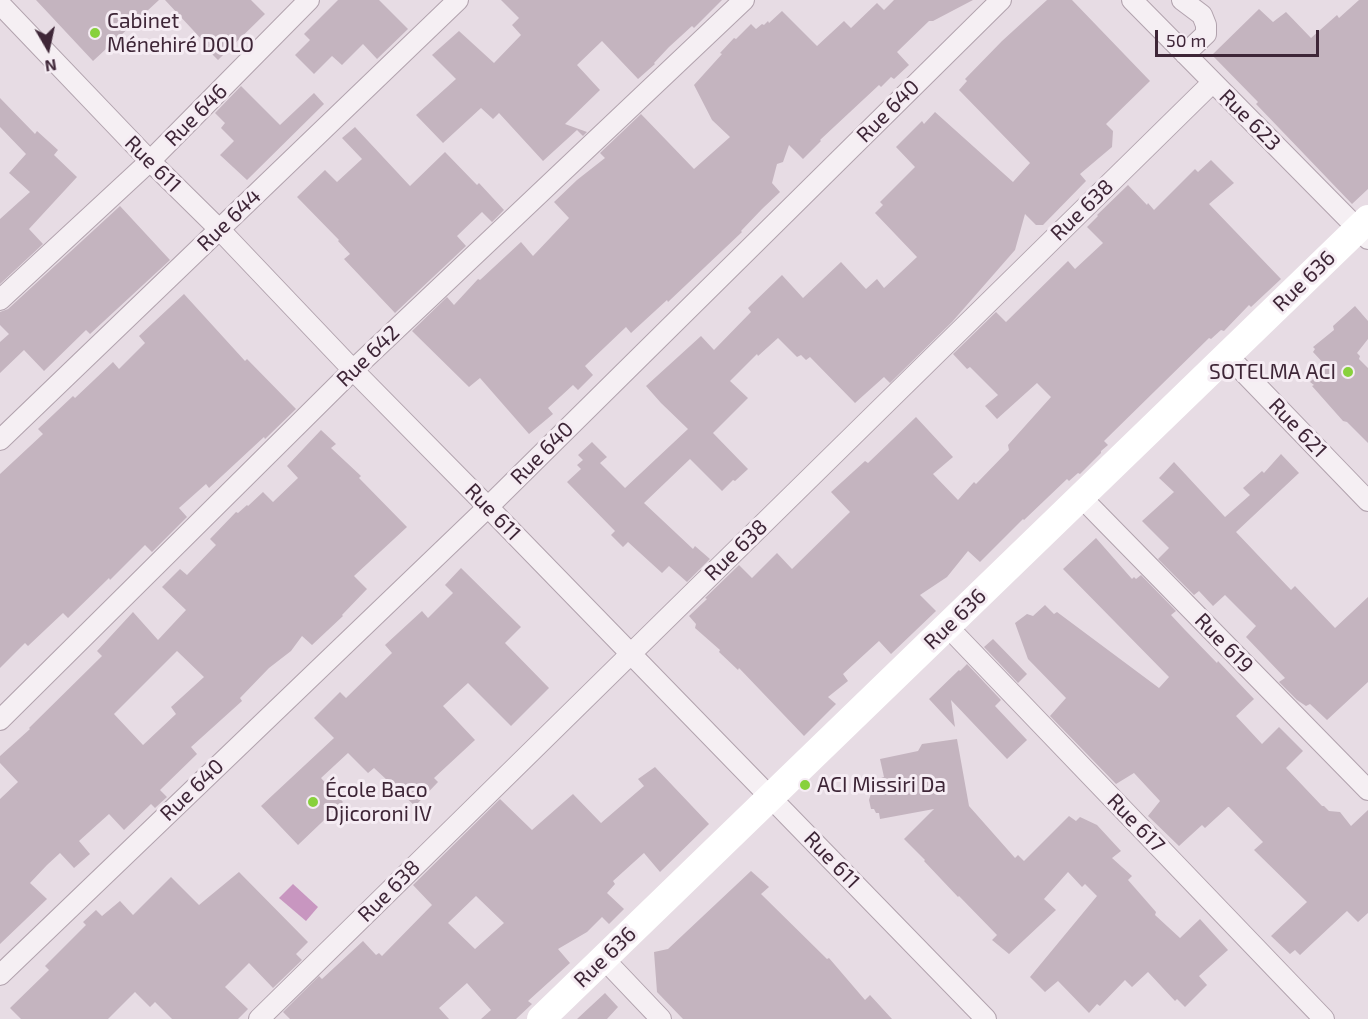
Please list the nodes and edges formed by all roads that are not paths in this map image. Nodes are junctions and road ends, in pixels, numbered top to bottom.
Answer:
1 (309, 0) edge
2 (458, 0) edge
3 (744, 0) edge
4 (1000, 0) edge
5 (1132, 0) edge
6 (1182, 0) edge
7 (3, 5) edge
8 (1185, 54) junction
9 (1213, 82) junction
10 (150, 161) junction
11 (219, 229) junction
12 (1365, 229) edge
13 (0, 300) edge
14 (1227, 355) junction
15 (353, 370) junction
16 (0, 440) edge
17 (1081, 497) junction
18 (1368, 501) edge
19 (488, 507) junction
20 (947, 626) junction
21 (631, 653) junction
22 (0, 720) edge
23 (1368, 790) edge
24 (770, 797) junction
25 (604, 959) junction
26 (0, 975) edge
27 (259, 1019) edge
28 (541, 1019) edge
29 (661, 1019) edge
30 (986, 1019) edge
31 (1324, 1019) edge

1 - 10 street, Rue 646
2 - 11 street, Rue 644
3 - 15 street, Rue 642
4 - 19 street, Rue 640
5 - 8 street, Rue 623
6 - 8 street
7 - 10 street, Rue 611
8 - 9 street, Rue 623
9 - 12 street, Rue 623
9 - 21 street, Rue 638
10 - 11 street, Rue 611
10 - 13 street, Rue 646
11 - 15 street, Rue 611
11 - 16 street, Rue 644
12 - 14 street, Rue 636
14 - 17 street, Rue 636
14 - 18 street, Rue 621
15 - 19 street, Rue 611
15 - 22 street, Rue 642
17 - 20 street, Rue 636
17 - 23 street, Rue 619
19 - 21 street, Rue 611
19 - 26 street, Rue 640
20 - 24 street, Rue 636
20 - 31 street, Rue 617
21 - 24 street, Rue 611
21 - 27 street, Rue 638
24 - 25 street, Rue 636
24 - 30 street, Rue 611
25 - 28 street, Rue 636
25 - 29 street

